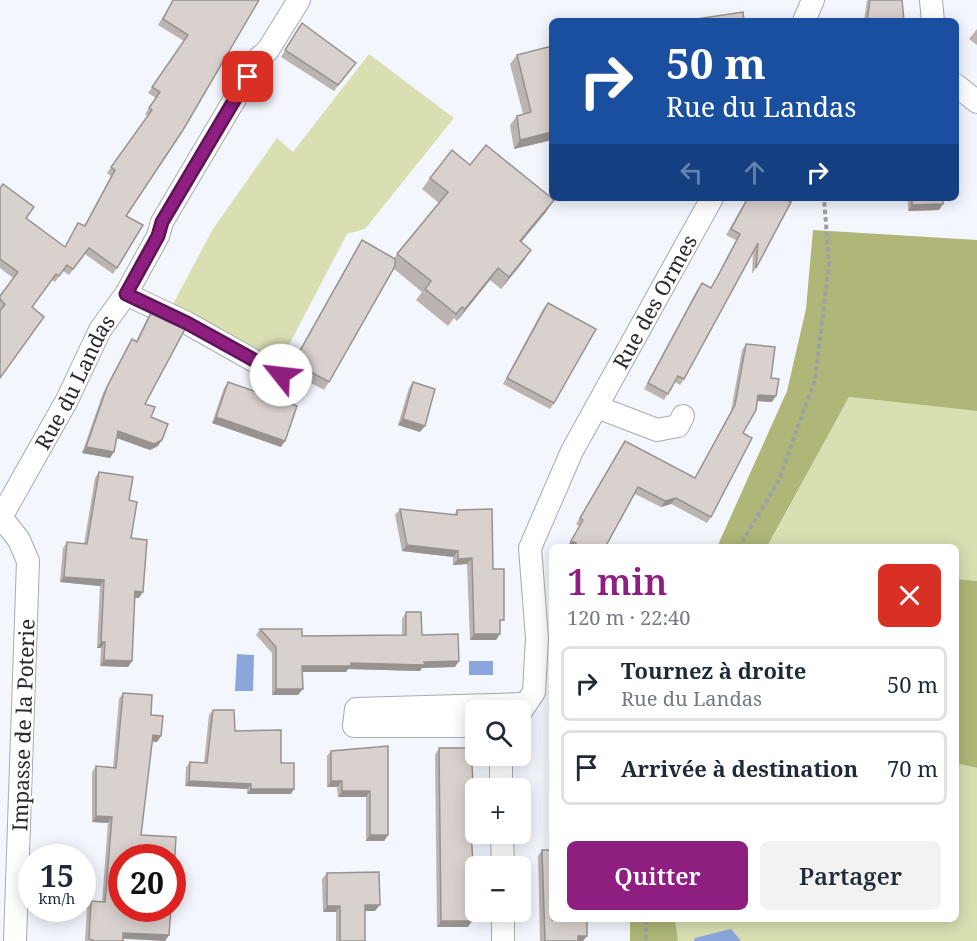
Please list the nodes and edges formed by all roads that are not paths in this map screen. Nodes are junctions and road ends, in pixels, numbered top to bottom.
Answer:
1 (299, 0) edge
2 (813, 0) edge
3 (931, 0) edge
4 (805, 18) edge
5 (933, 18) edge
6 (959, 87) edge
7 (977, 102) edge
8 (710, 201) edge
9 (126, 294) junction
10 (281, 375) dead end
11 (597, 407) junction
12 (682, 416) dead end
13 (1, 518) edge
14 (528, 700) edge
15 (465, 708) edge
16 (465, 726) edge
17 (503, 922) edge
18 (15, 941) edge
19 (503, 941) edge

1 - 9 street, Rue du Landas
2 - 4 street
3 - 5 street
6 - 7 street
8 - 11 street, Rue des Ormes
9 - 10 street
9 - 13 street, Rue du Landas
11 - 12 street
11 - 14 street, Rue des Ormes
13 - 18 street, Impasse de la Poterie
15 - 16 street, Rue des Ormes
17 - 19 street

